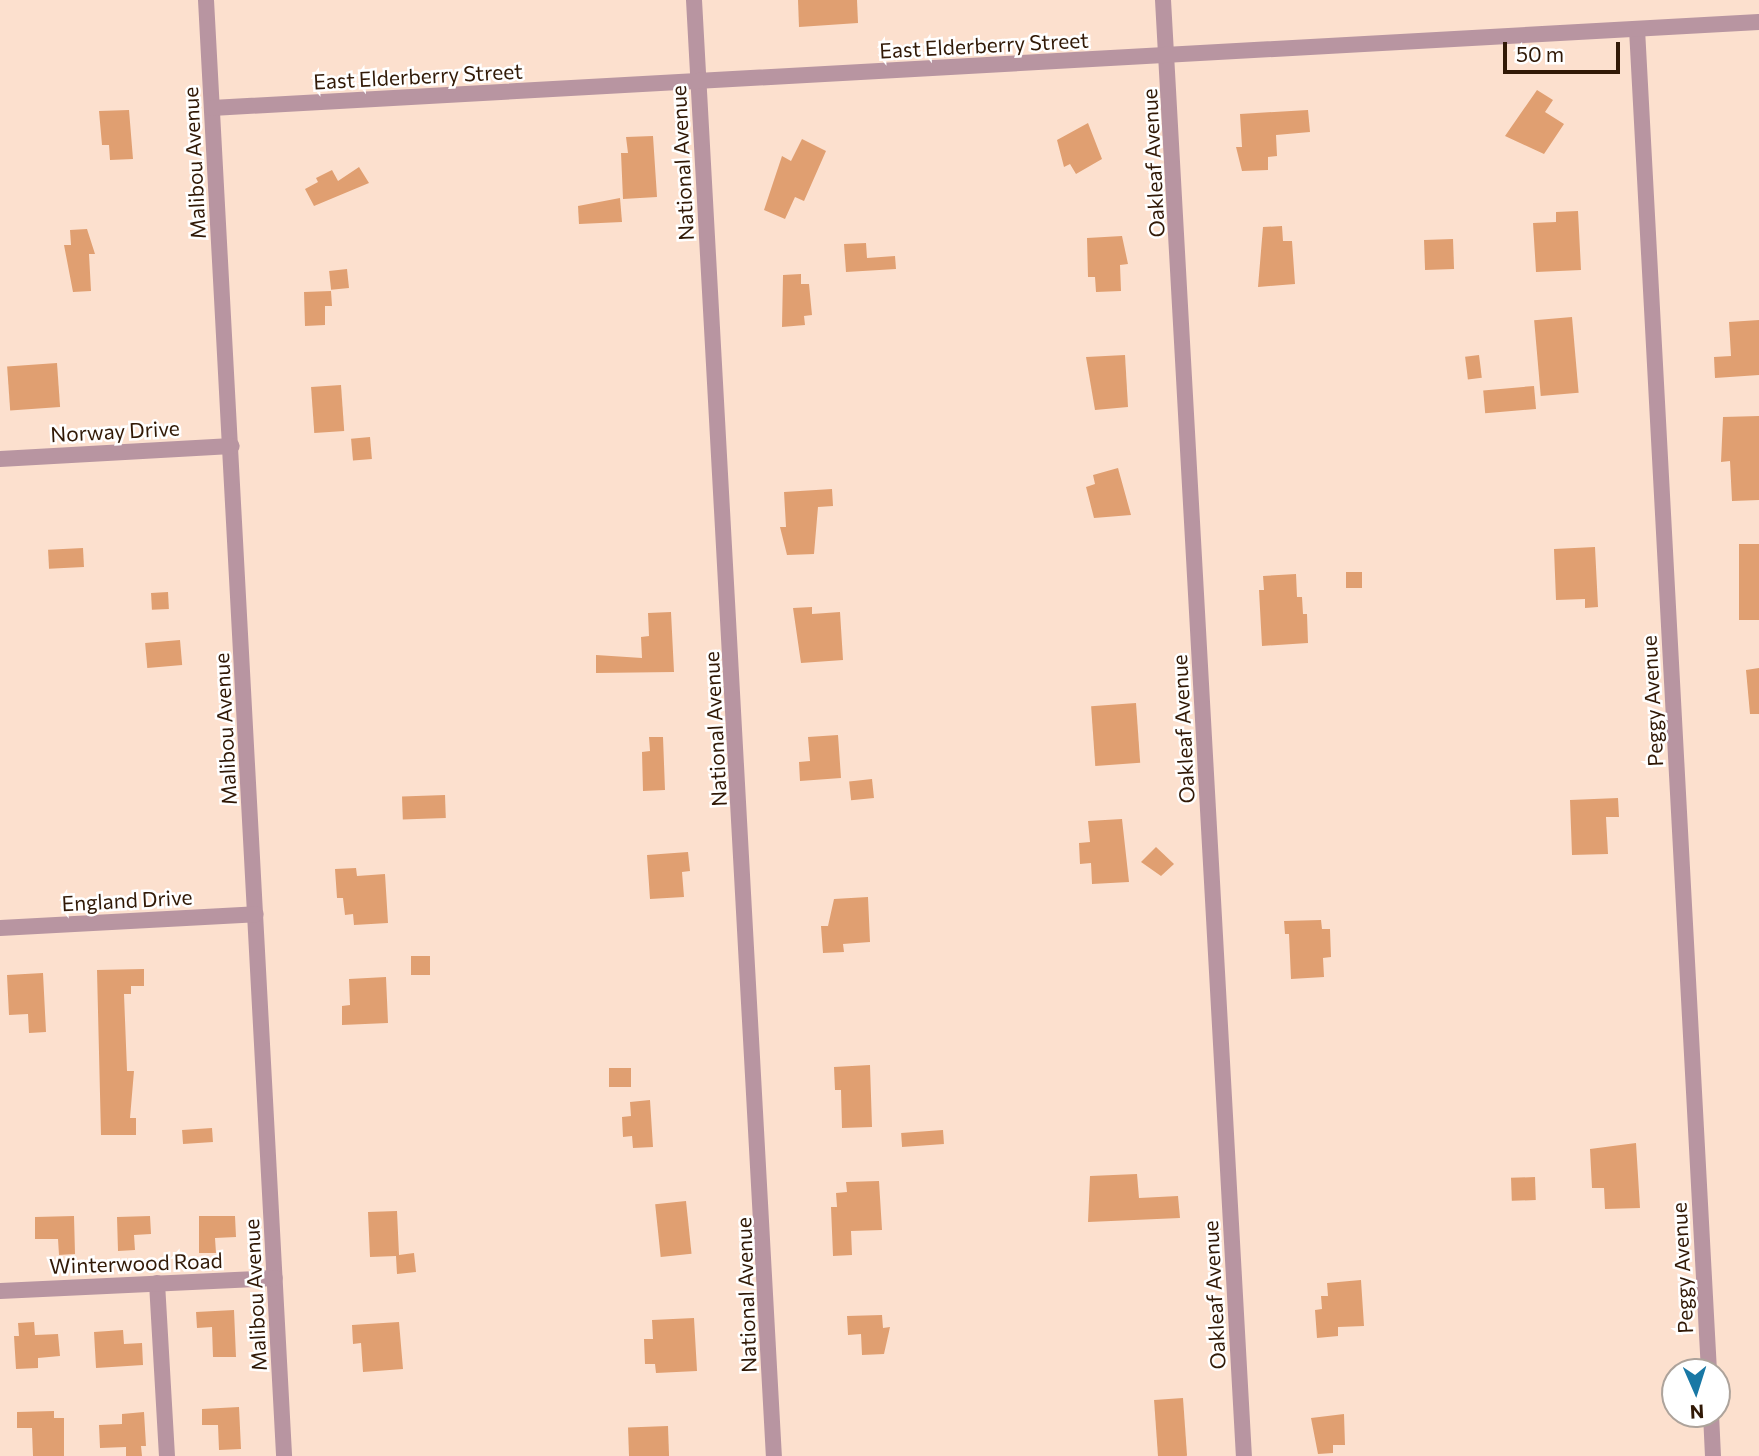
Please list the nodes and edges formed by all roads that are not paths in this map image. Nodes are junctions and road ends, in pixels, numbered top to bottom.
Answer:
1 (206, 0) edge
2 (694, 0) edge
3 (1163, 0) edge
4 (1759, 22) edge
5 (1637, 29) junction
6 (1168, 56) junction
7 (699, 83) junction
8 (212, 108) junction
9 (232, 446) junction
10 (0, 459) edge
11 (256, 914) junction
12 (0, 928) edge
13 (275, 1278) junction
14 (157, 1283) junction
15 (0, 1291) edge
16 (1708, 1358) edge
17 (1712, 1428) edge
18 (167, 1456) edge
19 (284, 1456) edge
20 (774, 1456) edge
21 (1244, 1456) edge
22 (1713, 1456) edge

1 - 8 street, Malibou Avenue
2 - 7 street, National Avenue
3 - 6 street, Oakleaf Avenue
4 - 5 street, East Elderberry Street
5 - 6 street, East Elderberry Street
5 - 16 street, Peggy Avenue
6 - 7 street, East Elderberry Street
6 - 21 street, Oakleaf Avenue
7 - 8 street, East Elderberry Street
7 - 20 street, National Avenue
8 - 9 street, Malibou Avenue
9 - 10 street, Norway Drive
9 - 11 street, Malibou Avenue
11 - 12 street, England Drive
11 - 13 street, Malibou Avenue
13 - 14 street, Winterwood Road
13 - 19 street, Malibou Avenue
14 - 15 street, Winterwood Road
14 - 18 street
17 - 22 street

